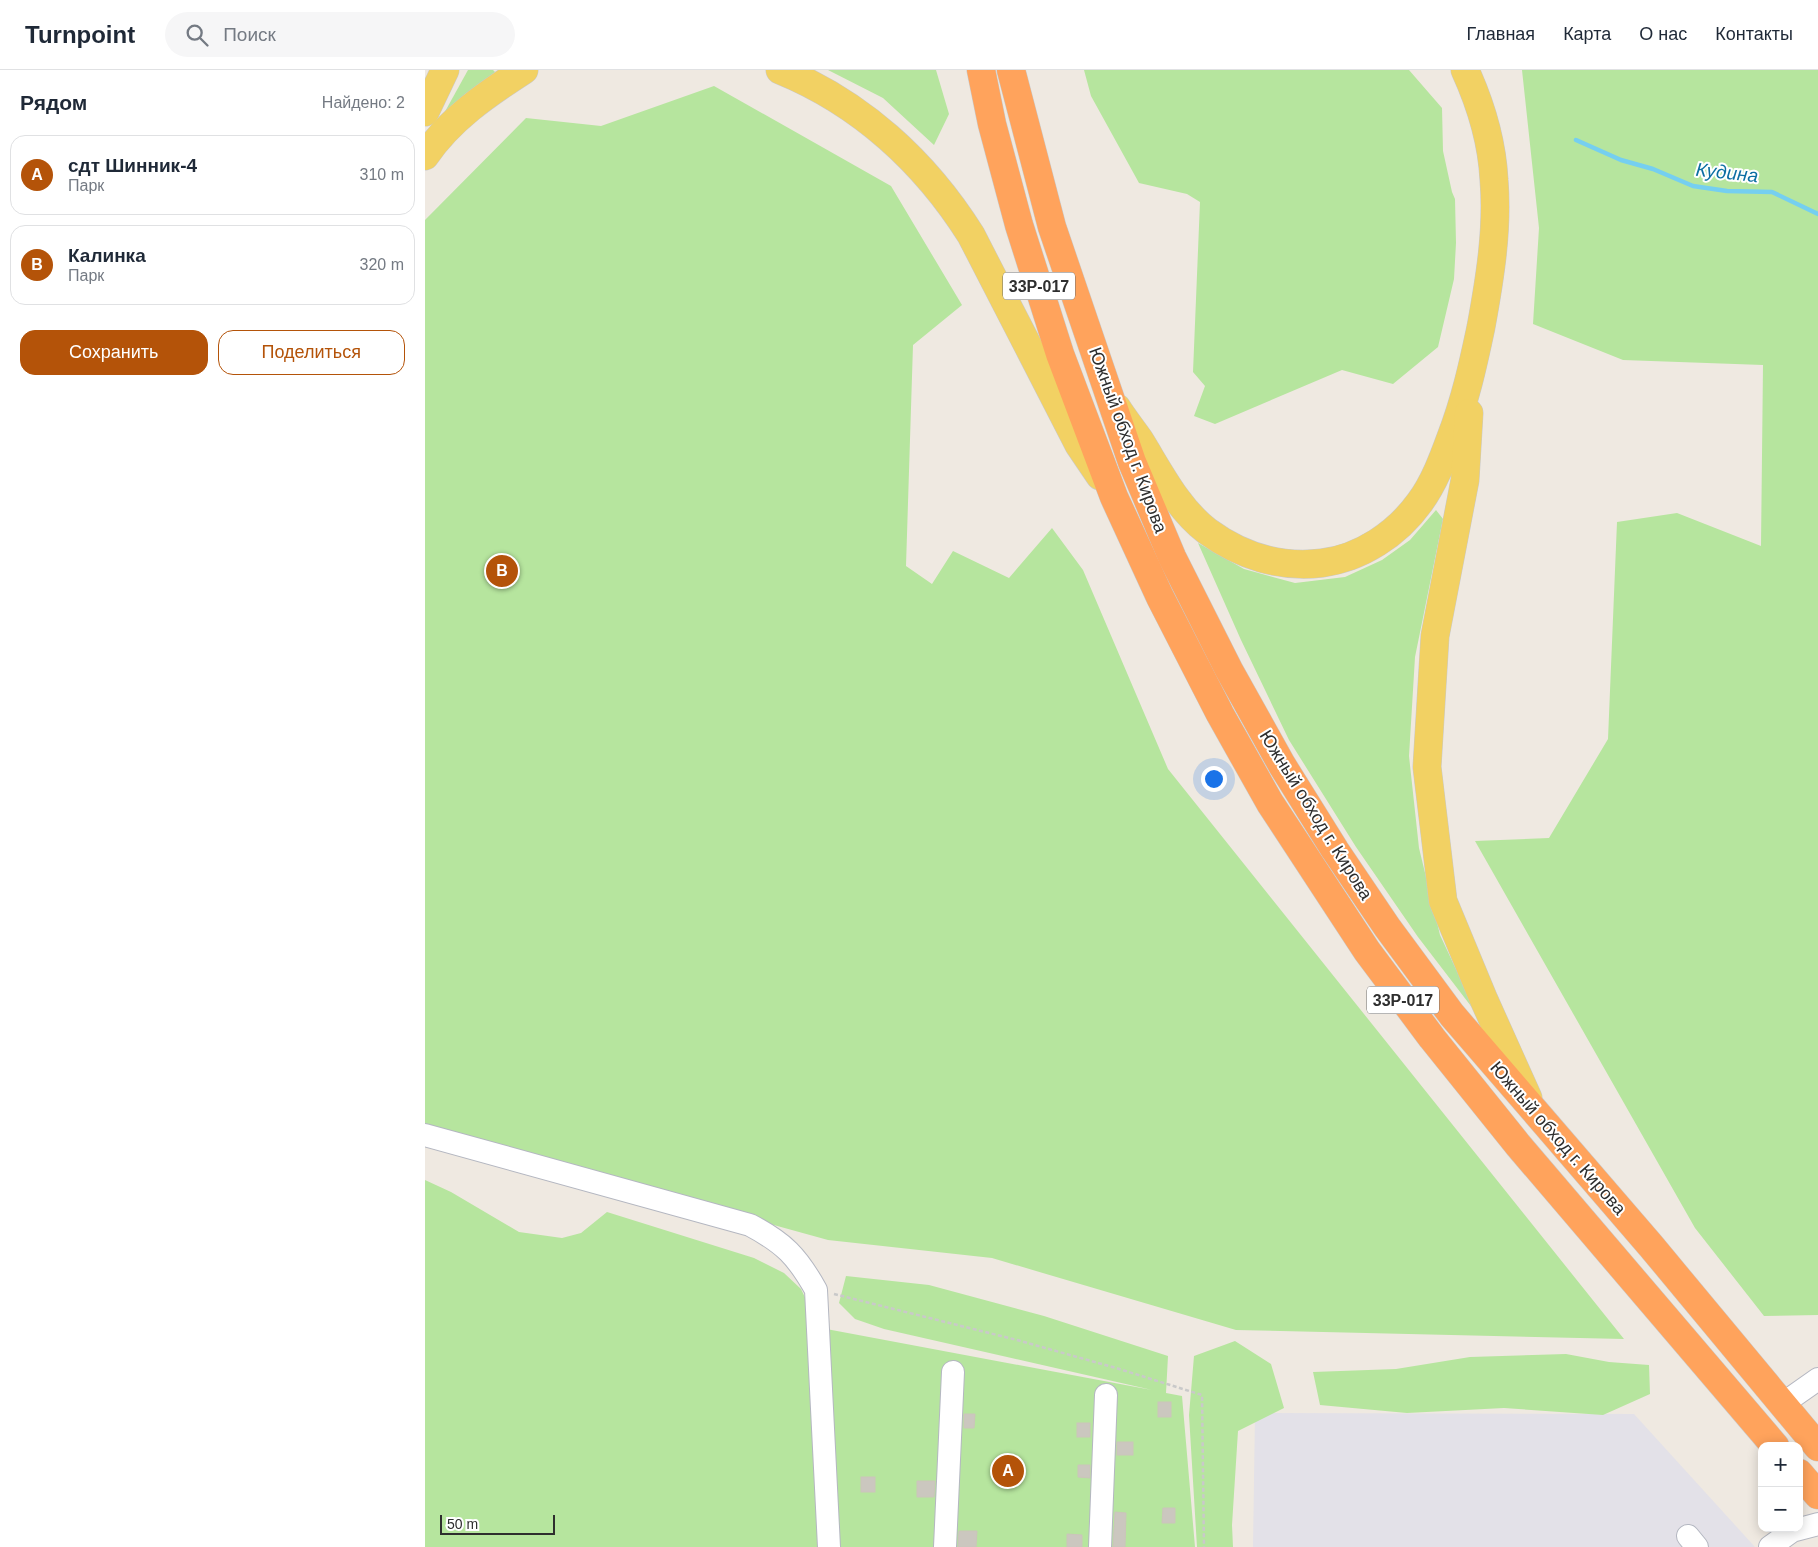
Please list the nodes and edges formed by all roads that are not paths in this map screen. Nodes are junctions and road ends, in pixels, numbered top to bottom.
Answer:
1 (445, 70) edge
2 (524, 70) edge
3 (780, 70) edge
4 (981, 70) edge
5 (1011, 70) edge
6 (1465, 70) edge
7 (425, 112) edge
8 (425, 156) edge
9 (1471, 376) junction
10 (1113, 403) junction
11 (1114, 497) junction
12 (1535, 1113) junction
13 (425, 1135) edge
14 (953, 1372) dead end
15 (1818, 1378) edge
16 (1106, 1396) dead end
17 (1781, 1405) junction
18 (1772, 1442) edge
19 (1818, 1447) edge
20 (1803, 1478) edge
21 (1818, 1495) edge
22 (1818, 1524) edge
23 (1778, 1532) edge
24 (829, 1547) edge
25 (945, 1547) edge
26 (1100, 1547) edge
27 (1769, 1547) edge

1 - 7 main road
2 - 8 main road
3 - 11 main road
4 - 11 highway, Южный обход г. Кирова / 33Р-017
5 - 10 highway, Южный обход г. Кирова / 33Р-017
6 - 9 main road
9 - 10 main road
9 - 12 main road
10 - 12 highway, Южный обход г. Кирова / 33Р-017
11 - 18 highway, Южный обход г. Кирова / 33Р-017
12 - 17 highway, Южный обход г. Кирова / 33Р-017
13 - 24 street
14 - 25 street
15 - 17 street
16 - 26 street
17 - 19 highway, Южный обход г. Кирова / 33Р-017
20 - 21 highway
22 - 27 street
23 - 27 street

